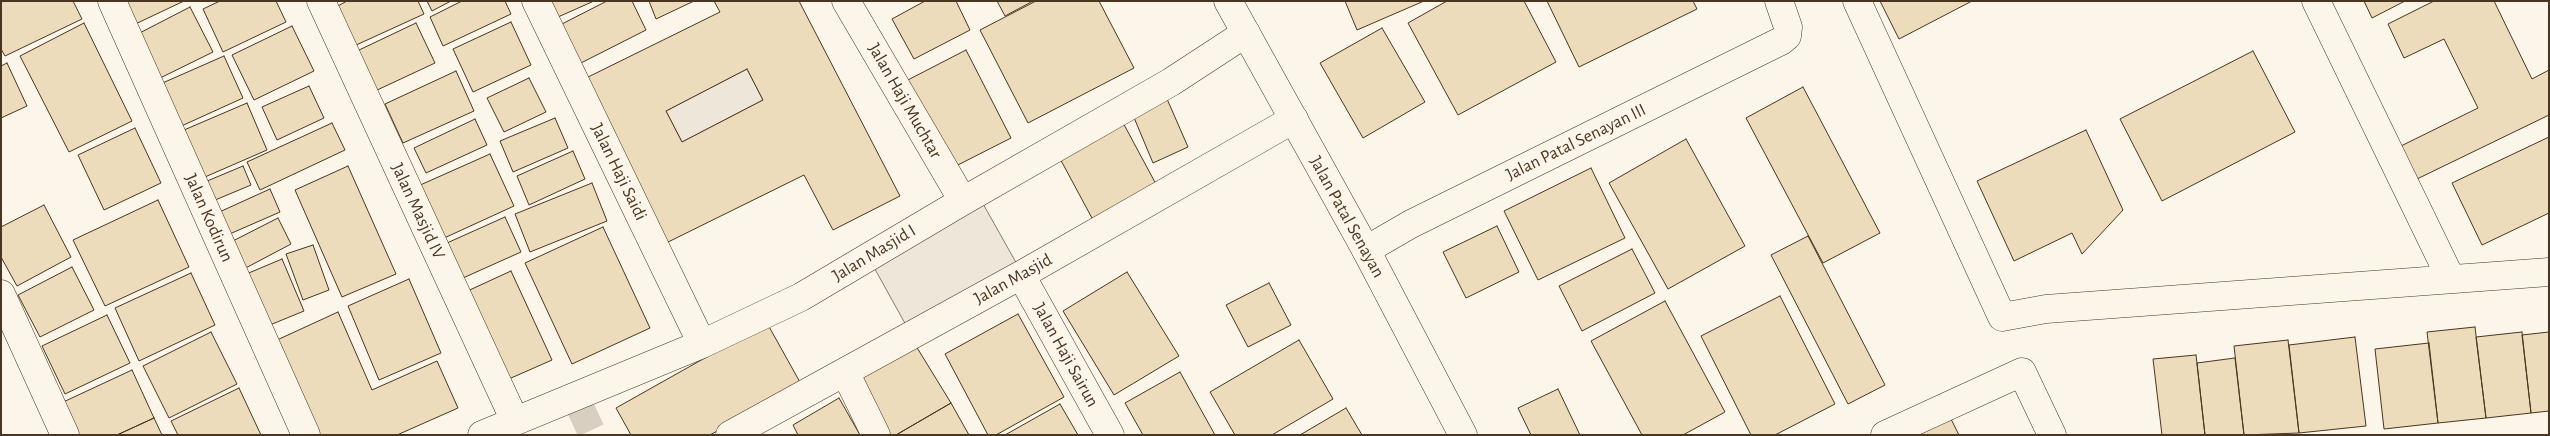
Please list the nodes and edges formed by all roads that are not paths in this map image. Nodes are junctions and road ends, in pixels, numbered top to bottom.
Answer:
1 (112, 1) edge
2 (321, 1) edge
3 (536, 1) edge
4 (846, 1) edge
5 (1228, 1) edge
6 (1779, 1) edge
7 (1857, 1) edge
8 (2316, 1) edge
9 (1246, 33) junction
10 (1294, 119) junction
11 (963, 201) junction
12 (1366, 250) junction
13 (2549, 272) edge
14 (1021, 275) junction
15 (2451, 279) junction
16 (1, 294) edge
17 (702, 344) junction
18 (845, 372) junction
19 (515, 421) junction
20 (65, 435) edge
21 (306, 435) edge
22 (482, 435) edge
23 (730, 435) edge
24 (876, 435) edge
25 (1110, 435) edge
26 (1463, 435) edge
27 (1885, 435) edge
28 (2052, 435) edge

1 - 21 street, Jalan Kodirun
2 - 19 street, Jalan Masjid IV
3 - 17 street, Jalan Haji Saidi
4 - 11 street, Jalan Haji Muchtar
5 - 9 street, Jalan Patal Senayan
6 - 12 street, Jalan Patal Senayan III
7 - 15 street
8 - 15 street
9 - 10 street, Jalan Patal Senayan
9 - 11 street, Jalan Masjid I
10 - 12 street, Jalan Patal Senayan
10 - 14 street, Jalan Masjid
11 - 17 street, Jalan Masjid I
12 - 26 street, Jalan Patal Senayan
13 - 15 street
14 - 18 street, Jalan Masjid
14 - 25 street, Jalan Haji Sairun
16 - 20 street
17 - 19 street, Jalan Masjid I
18 - 23 street, Jalan Masjid
18 - 24 street
19 - 22 street, Jalan Masjid I
27 - 28 street

